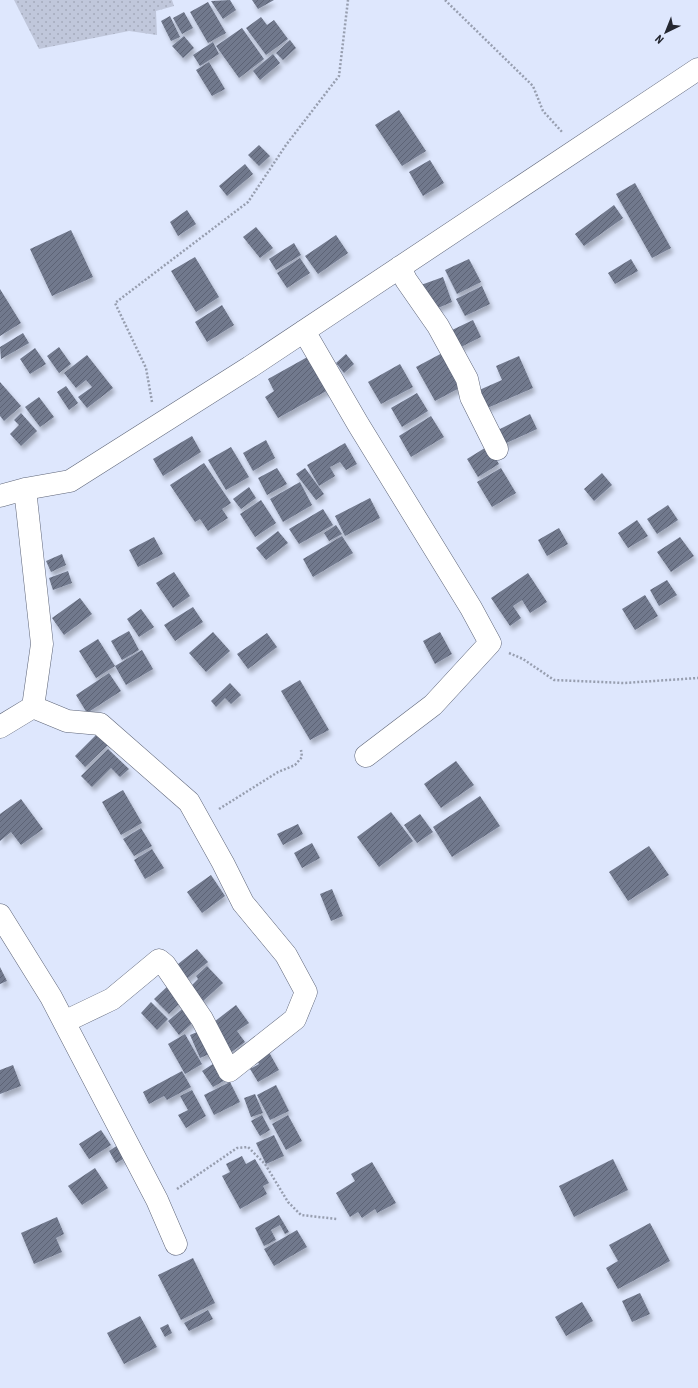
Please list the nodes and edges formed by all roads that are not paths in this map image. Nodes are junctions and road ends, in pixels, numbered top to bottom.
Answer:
1 (698, 69) edge
2 (400, 267) junction
3 (304, 331) junction
4 (497, 449) dead end
5 (25, 489) junction
6 (0, 496) edge
7 (33, 706) junction
8 (0, 727) edge
9 (366, 756) dead end
10 (0, 915) edge
11 (64, 1022) junction
12 (176, 1244) dead end

1 - 2 street
2 - 3 street
2 - 4 street
3 - 5 street
3 - 9 street
5 - 6 street
5 - 7 street
7 - 8 street
7 - 11 street
10 - 11 street
11 - 12 street

